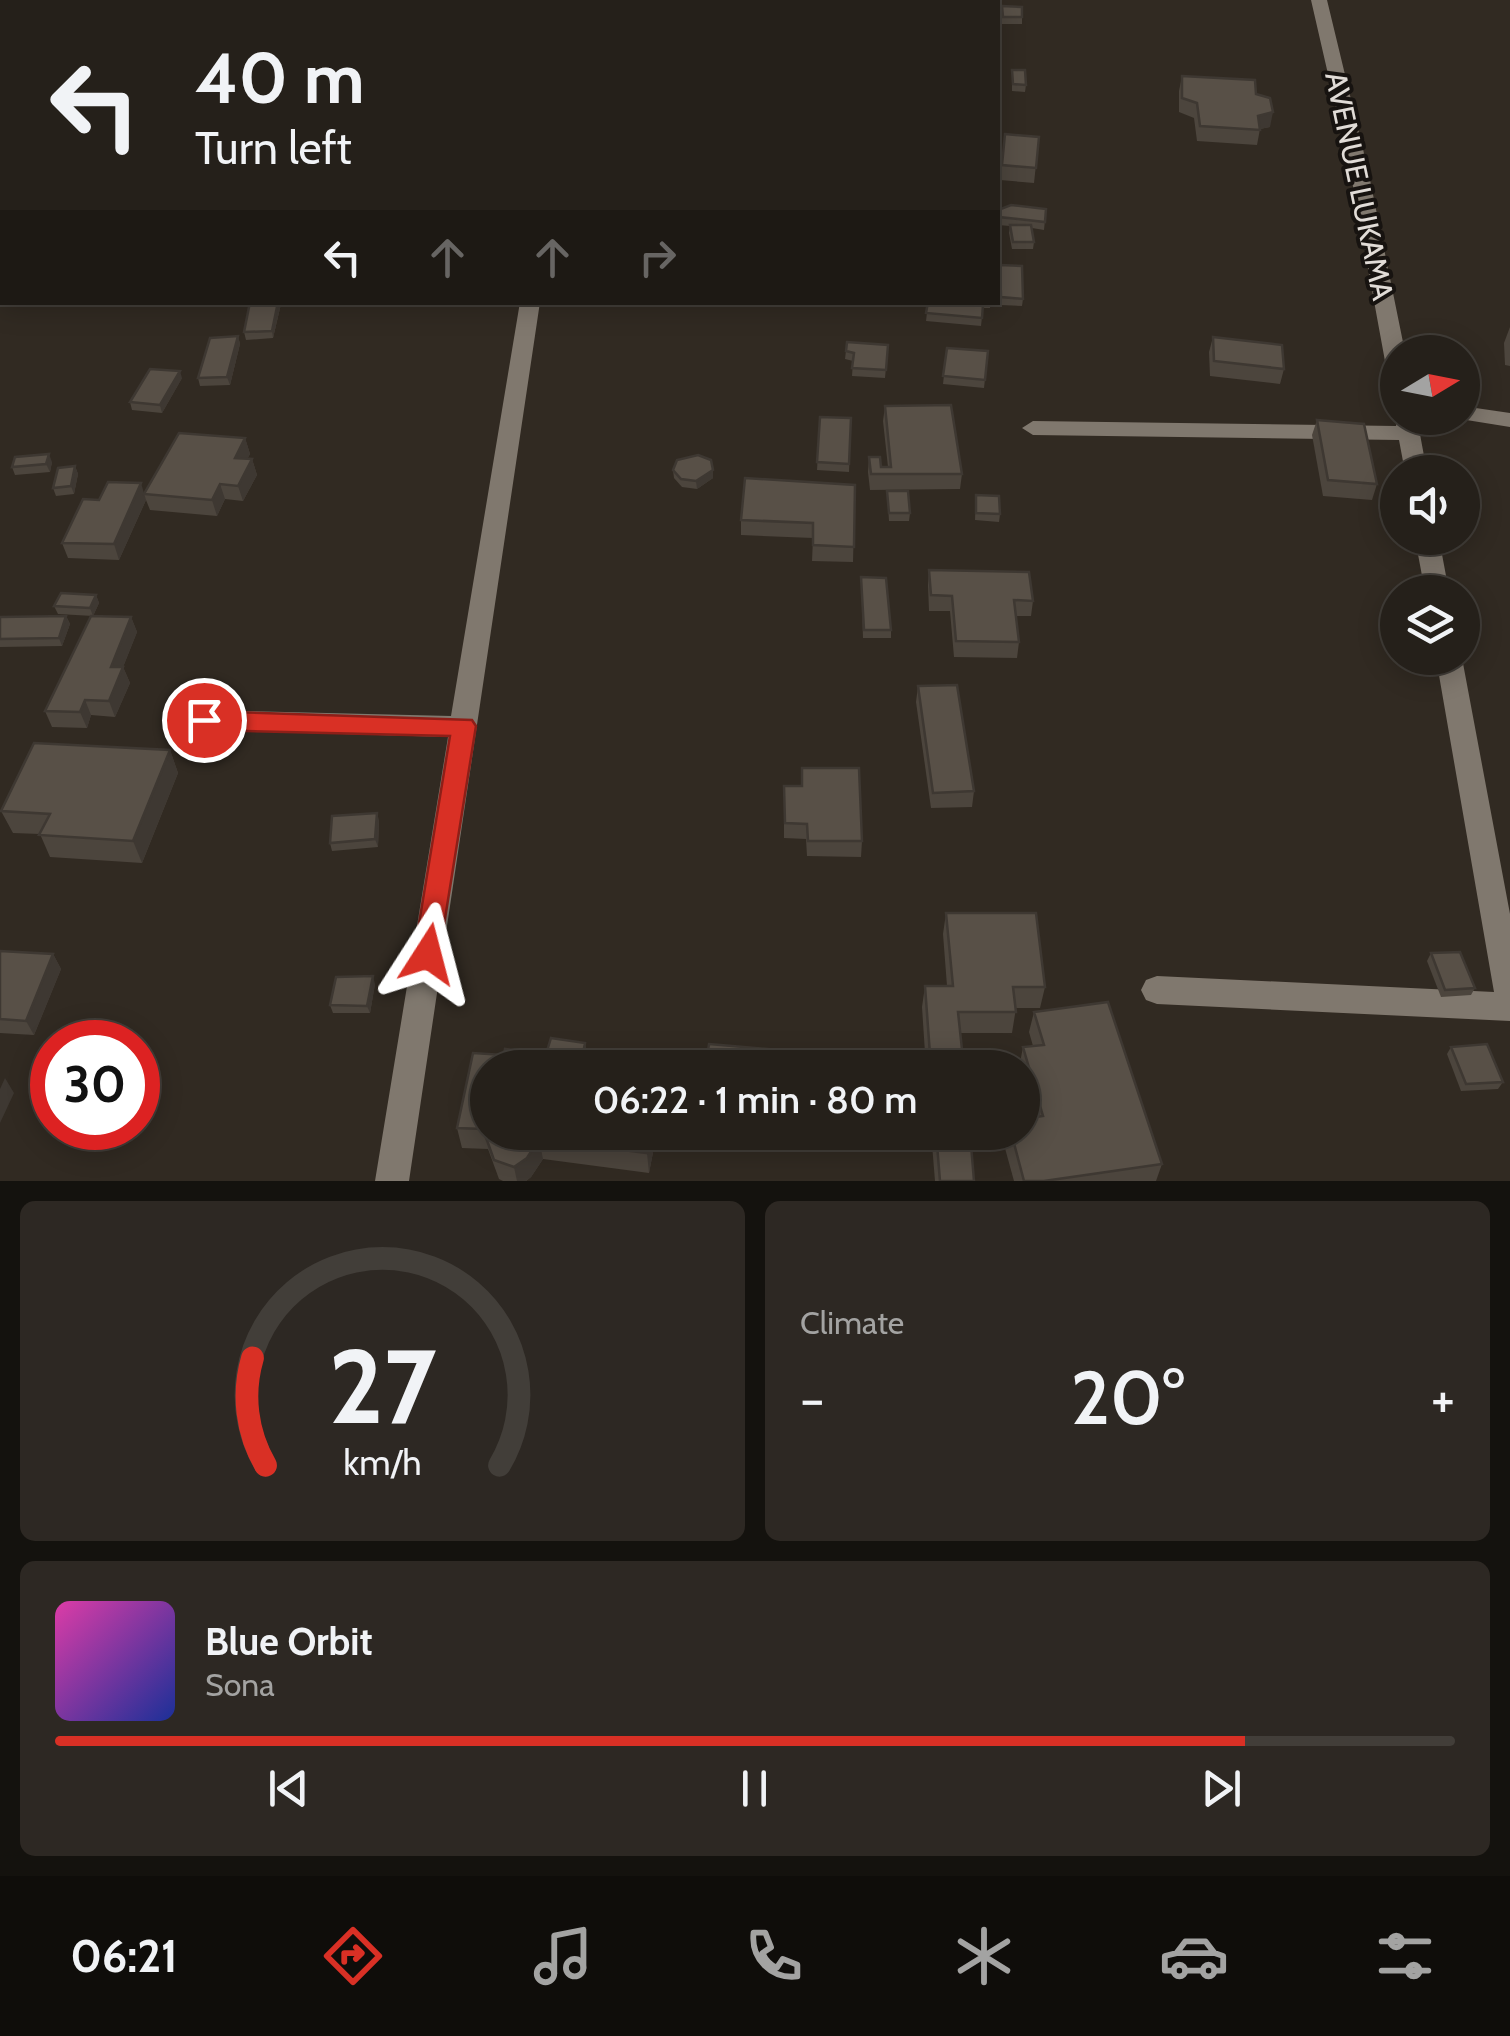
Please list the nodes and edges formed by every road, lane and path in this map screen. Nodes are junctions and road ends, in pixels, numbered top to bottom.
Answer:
1 (1318, 0) edge
2 (530, 305) edge
3 (1391, 335) edge
4 (1480, 416) edge
5 (1510, 420) edge
6 (1380, 425) edge
7 (1033, 428) dead end
8 (1452, 675) edge
9 (204, 720) dead end
10 (464, 726) junction
11 (1157, 990) dead end
12 (1510, 997) edge
13 (1510, 1006) edge
14 (392, 1181) edge

1 - 3 street, AVENUE LUKAMA
2 - 10 street
4 - 5 street
6 - 7 street
8 - 12 street
9 - 10 street
10 - 14 street
11 - 13 street

